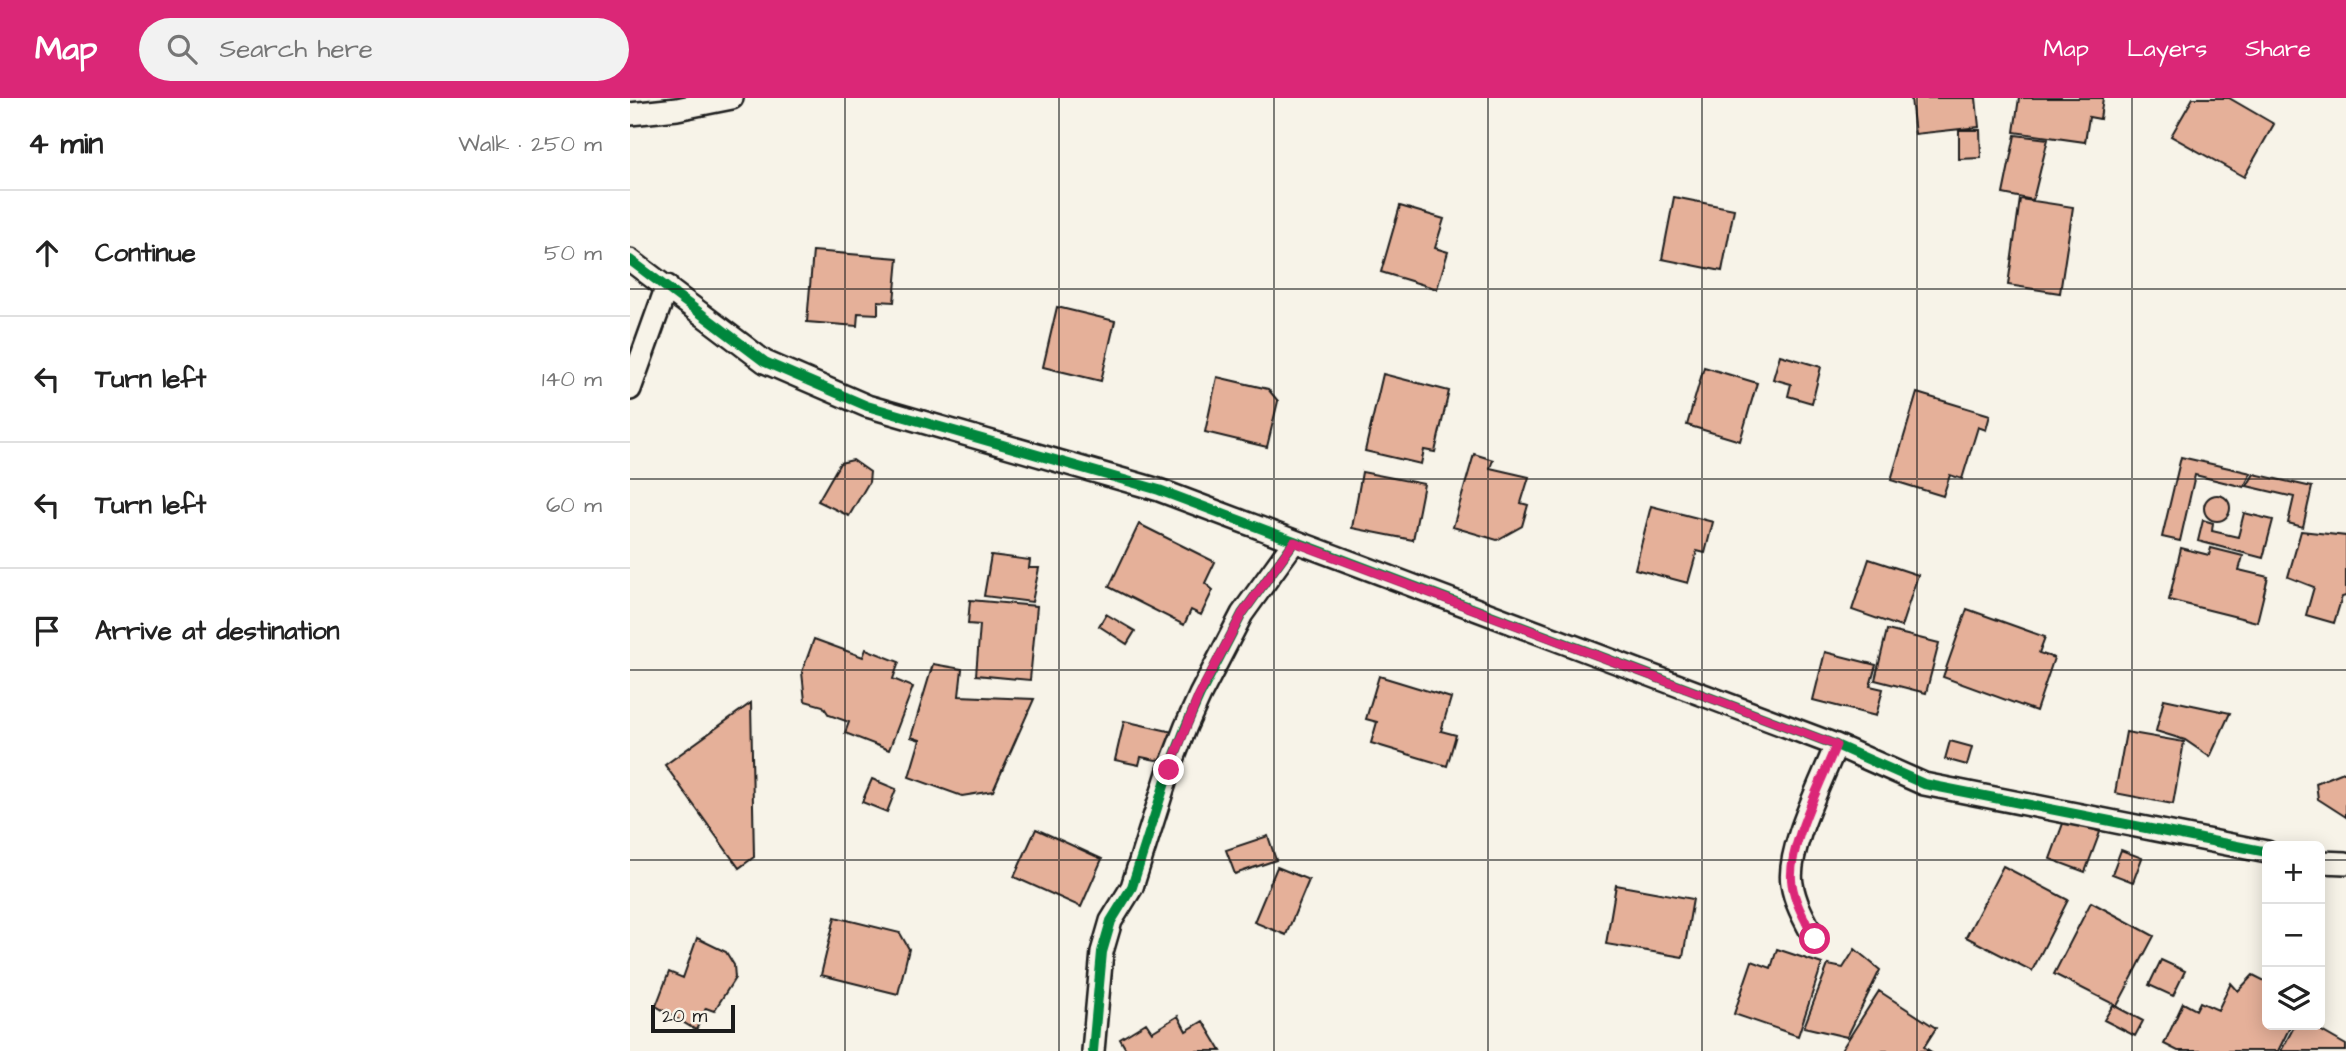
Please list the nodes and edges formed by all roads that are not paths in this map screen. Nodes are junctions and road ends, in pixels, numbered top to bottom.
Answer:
1 (732, 98) edge
2 (630, 114) edge
3 (630, 260) edge
4 (667, 286) junction
5 (630, 389) edge
6 (1294, 542) junction
7 (1836, 745) junction
8 (2262, 851) edge
9 (2325, 862) edge
10 (2346, 863) edge
11 (1815, 939) dead end
12 (1093, 1051) edge

1 - 2 street
3 - 4 street
4 - 5 street
4 - 6 street
6 - 7 street
6 - 12 street
7 - 8 street
7 - 11 street
9 - 10 street

